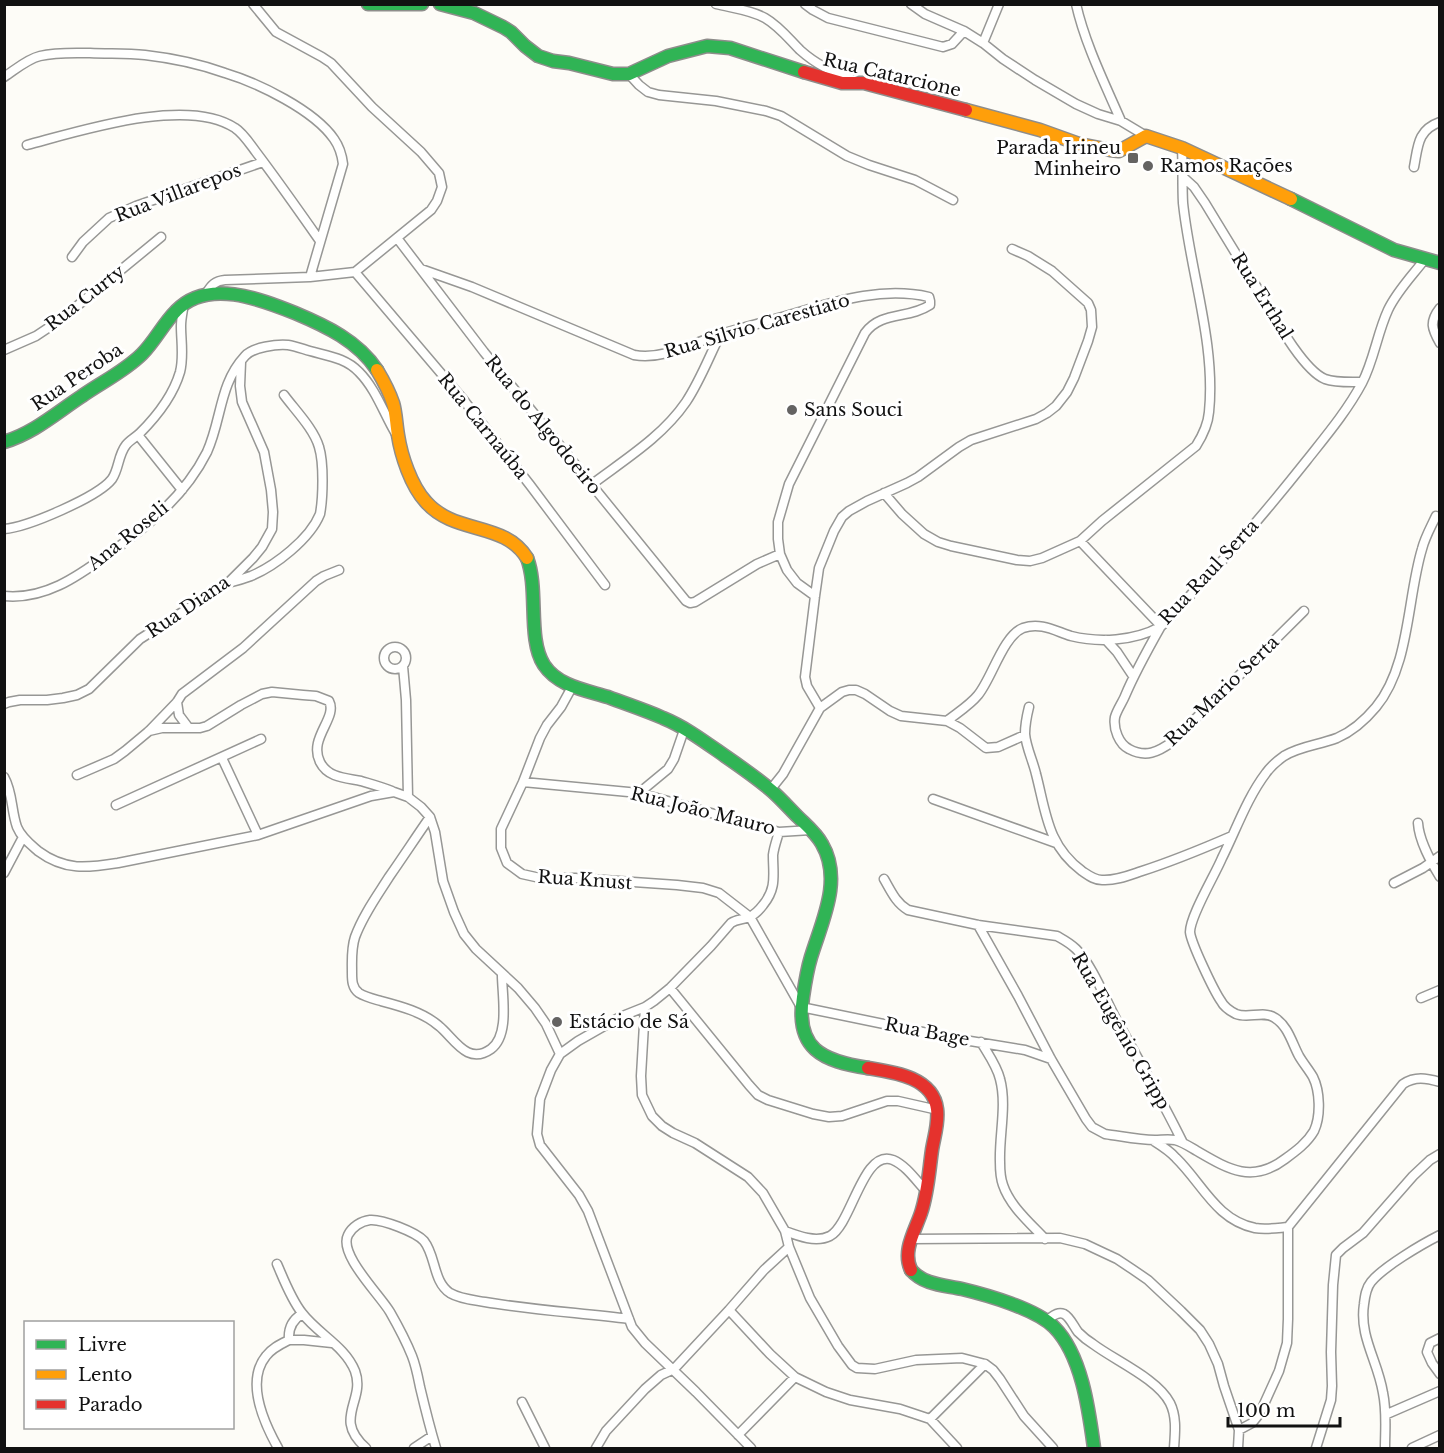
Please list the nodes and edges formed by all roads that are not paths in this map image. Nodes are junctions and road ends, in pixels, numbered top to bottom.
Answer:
1 (253, 4) edge
2 (368, 4) edge
3 (422, 4) edge
4 (440, 4) edge
5 (716, 4) edge
6 (805, 4) edge
7 (911, 4) edge
8 (999, 4) edge
9 (1076, 4) edge
10 (964, 31) junction
11 (983, 43) junction
12 (629, 74) junction
13 (4, 77) edge
14 (864, 83) junction
15 (1121, 121) junction
16 (1440, 122) edge
17 (1146, 136) junction
18 (27, 145) dead end
19 (1182, 148) junction
20 (263, 162) junction
21 (1414, 167) dead end
22 (1183, 177) junction
23 (953, 200) dead end
24 (161, 237) dead end
25 (397, 238) junction
26 (320, 241) junction
27 (1012, 249) dead end
28 (72, 257) dead end
29 (1425, 259) junction
30 (1440, 262) edge
31 (421, 269) junction
32 (355, 272) junction
33 (310, 277) junction
34 (206, 294) junction
35 (184, 303) junction
36 (1440, 308) edge
37 (720, 335) junction
38 (1440, 343) edge
39 (4, 350) edge
40 (242, 362) junction
41 (1362, 382) junction
42 (284, 395) dead end
43 (138, 435) junction
44 (398, 437) junction
45 (4, 442) edge
46 (591, 485) junction
47 (182, 490) junction
48 (884, 493) junction
49 (1436, 516) dead end
50 (4, 529) edge
51 (1080, 541) junction
52 (780, 554) junction
53 (339, 570) dead end
54 (228, 583) junction
55 (605, 585) dead end
56 (4, 596) edge
57 (815, 597) junction
58 (1304, 611) dead end
59 (1161, 626) junction
60 (1106, 640) junction
61 (403, 666) dead end
62 (1133, 676) junction
63 (572, 687) junction
64 (177, 702) junction
65 (4, 704) edge
66 (1029, 707) dead end
67 (820, 708) junction
68 (947, 721) junction
69 (191, 728) junction
70 (684, 730) junction
71 (149, 731) junction
72 (1025, 735) junction
73 (261, 739) dead end
74 (222, 758) junction
75 (77, 775) dead end
76 (7, 782) edge
77 (523, 782) junction
78 (771, 789) junction
79 (394, 792) junction
80 (639, 793) junction
81 (408, 797) junction
82 (933, 799) dead end
83 (116, 805) dead end
84 (430, 817) junction
85 (1418, 823) dead end
86 (811, 830) junction
87 (779, 832) junction
88 (258, 835) junction
89 (1232, 836) junction
90 (23, 837) junction
91 (1056, 843) junction
92 (1440, 856) edge
93 (1431, 861) junction
94 (4, 873) edge
95 (1440, 877) edge
96 (884, 879) dead end
97 (1394, 883) dead end
98 (750, 917) junction
99 (978, 925) junction
100 (502, 975) junction
101 (670, 988) junction
102 (1440, 990) edge
103 (1421, 998) dead end
104 (645, 1007) junction
105 (801, 1007) junction
106 (981, 1042) junction
107 (560, 1054) junction
108 (1051, 1059) junction
109 (1440, 1082) edge
110 (938, 1110) junction
111 (1154, 1140) junction
112 (1183, 1143) junction
113 (1440, 1154) edge
114 (927, 1192) junction
115 (1288, 1227) junction
116 (785, 1231) junction
117 (1440, 1235) edge
118 (911, 1239) junction
119 (1048, 1239) junction
120 (789, 1247) junction
121 (277, 1264) dead end
122 (729, 1310) junction
123 (302, 1314) junction
124 (629, 1319) junction
125 (1047, 1320) junction
126 (1440, 1338) edge
127 (289, 1340) junction
128 (333, 1343) junction
129 (985, 1364) junction
130 (674, 1370) junction
131 (1440, 1374) edge
132 (795, 1377) junction
133 (1440, 1391) edge
134 (522, 1402) dead end
135 (1387, 1414) junction
136 (930, 1419) junction
137 (1239, 1430) junction
138 (738, 1435) junction
139 (1440, 1435) edge
140 (432, 1436) junction
141 (278, 1449) edge
142 (366, 1449) edge
143 (414, 1449) edge
144 (436, 1449) edge
145 (545, 1449) edge
146 (597, 1449) edge
147 (751, 1449) edge
148 (957, 1449) edge
149 (1053, 1449) edge
150 (1094, 1449) edge
151 (1174, 1449) edge
152 (1239, 1449) edge
153 (1316, 1449) edge
154 (1385, 1449) edge
155 (1412, 1449) edge

1 - 25 street
2 - 3 street
4 - 12 street
5 - 14 street
6 - 10 street
7 - 10 street
8 - 11 street
9 - 15 street
10 - 11 street
11 - 15 street
12 - 14 street, Rua Catarcione
12 - 23 street
13 - 26 street
14 - 17 street, Rua Catarcione
15 - 17 street
16 - 21 street
17 - 19 street
18 - 20 street
19 - 22 street
19 - 29 street
20 - 26 street
20 - 28 street, Rua Villarepos
22 - 41 street, Rua Erthal
22 - 51 street
24 - 39 street, Rua Curty
25 - 31 street, Rua do Algodoeiro
25 - 32 street
26 - 33 street
27 - 48 street
29 - 30 street
29 - 41 street, Rua Raul Serta
31 - 37 street, Rua Silvio Carestiato
31 - 46 street, Rua do Algodoeiro
32 - 33 street
32 - 55 street, Rua Carnaúba
33 - 34 street
34 - 35 street, Rua Peroba
34 - 44 street, Rua Peroba
35 - 43 street
35 - 45 street, Rua Peroba
36 - 38 street
37 - 46 street
37 - 52 street, Rua Silvio Carestiato
40 - 44 street
40 - 47 street, Ana Roseli
40 - 54 street, Rua Diana
41 - 59 street, Rua Raul Serta
42 - 54 street
43 - 47 street
43 - 50 street
44 - 63 street, Rua Peroba
46 - 52 street, Rua do Algodoeiro
47 - 56 street, Ana Roseli
48 - 51 street
48 - 57 street
49 - 89 street
51 - 59 street
52 - 57 street
53 - 64 street
54 - 65 street, Rua Diana
57 - 67 street
58 - 62 street, Rua Mario Serta
59 - 60 street, Rua Raul Serta
59 - 62 street, Rua Mario Serta
60 - 62 street
60 - 68 street, Rua Raul Serta
61 - 81 street
63 - 70 street
63 - 77 street, Rua Knust
64 - 69 street
64 - 71 street
66 - 72 street
67 - 68 street
67 - 78 street
68 - 72 street
69 - 71 street
69 - 79 street
70 - 78 street
70 - 80 street
71 - 75 street
72 - 91 street
73 - 74 street
74 - 83 street
74 - 88 street
76 - 90 street
77 - 80 street, Rua João Mauro
77 - 98 street, Rua Knust
78 - 86 street
79 - 81 street
79 - 88 street
80 - 87 street, Rua João Mauro
81 - 84 street
82 - 91 street
84 - 100 street
84 - 100 street
85 - 93 street
86 - 87 street, Rua João Mauro
86 - 105 street
87 - 98 street
88 - 90 street
89 - 91 street
89 - 112 street
90 - 94 street
92 - 93 street
93 - 95 street
93 - 97 street
96 - 99 street, Rua Eugênio Gripp
98 - 101 street
98 - 105 street, Rua Knust
99 - 108 street
99 - 112 street, Rua Eugênio Gripp
100 - 107 street
101 - 104 street
101 - 110 street
102 - 103 street
104 - 107 street
104 - 116 street
105 - 106 street, Rua Bage
105 - 110 street
106 - 108 street, Rua Bage
106 - 119 street
107 - 124 street
108 - 111 street
109 - 115 street
110 - 114 street
111 - 112 street
111 - 115 street
113 - 153 street
114 - 116 street
114 - 118 street
115 - 137 street
116 - 120 street
117 - 135 street
118 - 119 street
118 - 125 street
119 - 137 street
120 - 122 street
120 - 129 street
121 - 123 street
122 - 130 street
122 - 132 street
123 - 127 street
123 - 128 street
124 - 130 street
124 - 140 street
125 - 150 street
125 - 151 street
126 - 131 street
127 - 128 street
127 - 141 street
128 - 142 street
129 - 136 street
129 - 149 street
130 - 138 street
130 - 146 street
132 - 136 street
132 - 138 street
133 - 135 street
134 - 145 street
135 - 154 street
136 - 148 street
137 - 152 street
138 - 147 street
139 - 155 street
140 - 143 street
140 - 144 street

